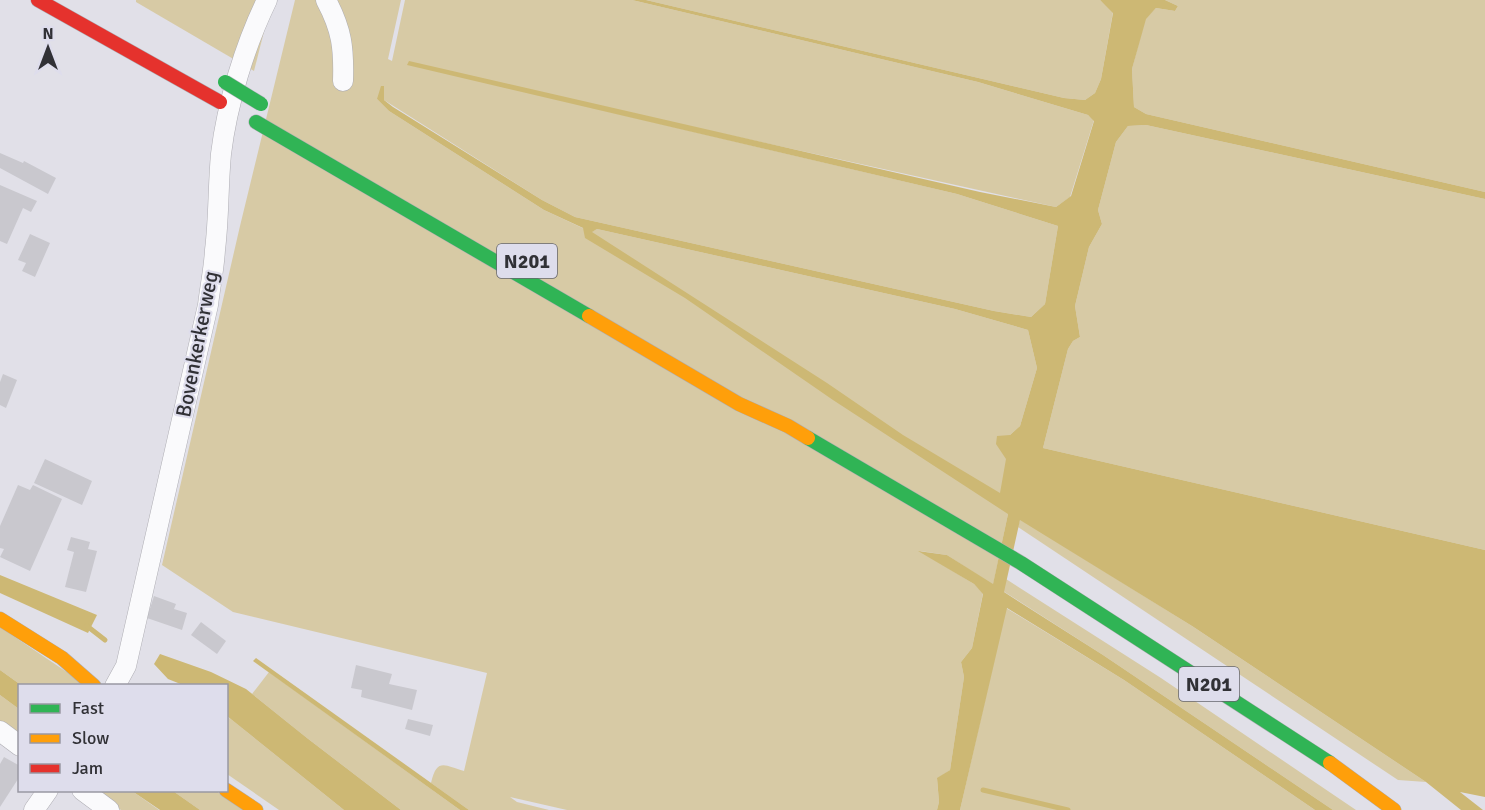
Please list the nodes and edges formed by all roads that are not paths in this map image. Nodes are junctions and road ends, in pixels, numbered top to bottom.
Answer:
1 (38, 0) edge
2 (267, 0) edge
3 (326, 0) edge
4 (220, 80) dead end
5 (343, 81) dead end
6 (266, 107) dead end
7 (744, 390) dead end
8 (788, 426) junction
9 (0, 620) edge
10 (92, 684) edge
11 (116, 684) edge
12 (0, 731) edge
13 (18, 744) edge
14 (228, 791) edge
15 (47, 792) edge
16 (85, 792) edge
17 (34, 810) edge
18 (109, 810) edge
19 (256, 810) edge
20 (1394, 810) edge

1 - 8 main road, N201
2 - 11 street, Bovenkerkerweg
3 - 5 street
4 - 6 main road, bridge
7 - 8 main road, N201
8 - 20 main road, N201
9 - 10 main road
12 - 13 street
14 - 19 main road
15 - 17 street
16 - 18 street

